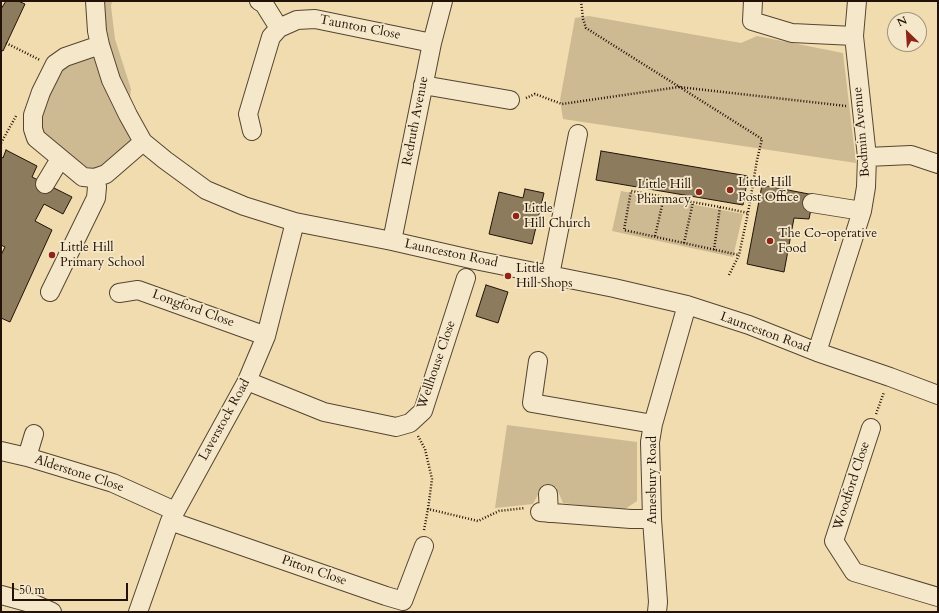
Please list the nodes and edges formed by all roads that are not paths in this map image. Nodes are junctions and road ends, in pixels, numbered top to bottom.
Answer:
1 (95, 1) edge
2 (259, 1) edge
3 (443, 1) edge
4 (753, 1) edge
5 (857, 1) edge
6 (279, 28) junction
7 (854, 36) junction
8 (432, 43) junction
9 (100, 45) junction
10 (423, 85) junction
11 (510, 100) road end
12 (252, 131) dead end
13 (578, 134) dead end
14 (143, 142) junction
15 (867, 157) junction
16 (60, 158) junction
17 (938, 164) edge
18 (95, 178) junction
19 (45, 184) dead end
20 (812, 203) dead end
21 (862, 211) junction
22 (295, 222) junction
23 (392, 241) junction
24 (550, 275) junction
25 (466, 278) dead end
26 (50, 292) dead end
27 (119, 293) dead end
28 (687, 305) junction
29 (266, 336) junction
30 (816, 352) junction
31 (538, 361) dead end
32 (247, 382) junction
33 (938, 395) edge
34 (653, 424) junction
35 (871, 428) road end
36 (34, 434) dead end
37 (1, 451) edge
38 (27, 457) junction
39 (548, 494) dead end
40 (173, 516) junction
41 (652, 519) junction
42 (424, 546) road end
43 (1, 596) edge
44 (938, 597) edge
45 (52, 612) edge
46 (138, 612) edge
47 (657, 612) edge

1 - 9 street, Launceston Road
2 - 6 street
3 - 8 street, Redruth Avenue
4 - 7 street
5 - 7 street, Bodmin Avenue
6 - 8 street, Taunton Close
6 - 12 street
7 - 15 street, Bodmin Avenue
8 - 10 street, Redruth Avenue
9 - 14 street, Launceston Road
9 - 16 street
10 - 11 street
10 - 23 street, Redruth Avenue
13 - 24 street
14 - 18 street
14 - 22 street, Launceston Road
15 - 17 street
15 - 21 street, Bodmin Avenue
16 - 18 street
16 - 19 street
18 - 26 street
20 - 21 street
21 - 30 street, Bodmin Avenue
22 - 23 street, Launceston Road
22 - 29 street, Laverstock Road
23 - 24 street, Launceston Road
24 - 28 street, Launceston Road
25 - 32 street, Wellhouse Close
27 - 29 street, Longford Close
28 - 30 street, Launceston Road
28 - 34 street, Amesbury Road
29 - 32 street, Laverstock Road
30 - 33 street, Launceston Road
31 - 34 street
32 - 40 street, Laverstock Road
34 - 41 street, Amesbury Road
35 - 44 street, Woodford Close
36 - 38 street, Alderstone Close
37 - 38 street, Alderstone Close
38 - 40 street, Alderstone Close
39 - 41 street
40 - 42 street, Pitton Close
40 - 46 street, Laverstock Road
41 - 47 street, Amesbury Road
43 - 45 street

